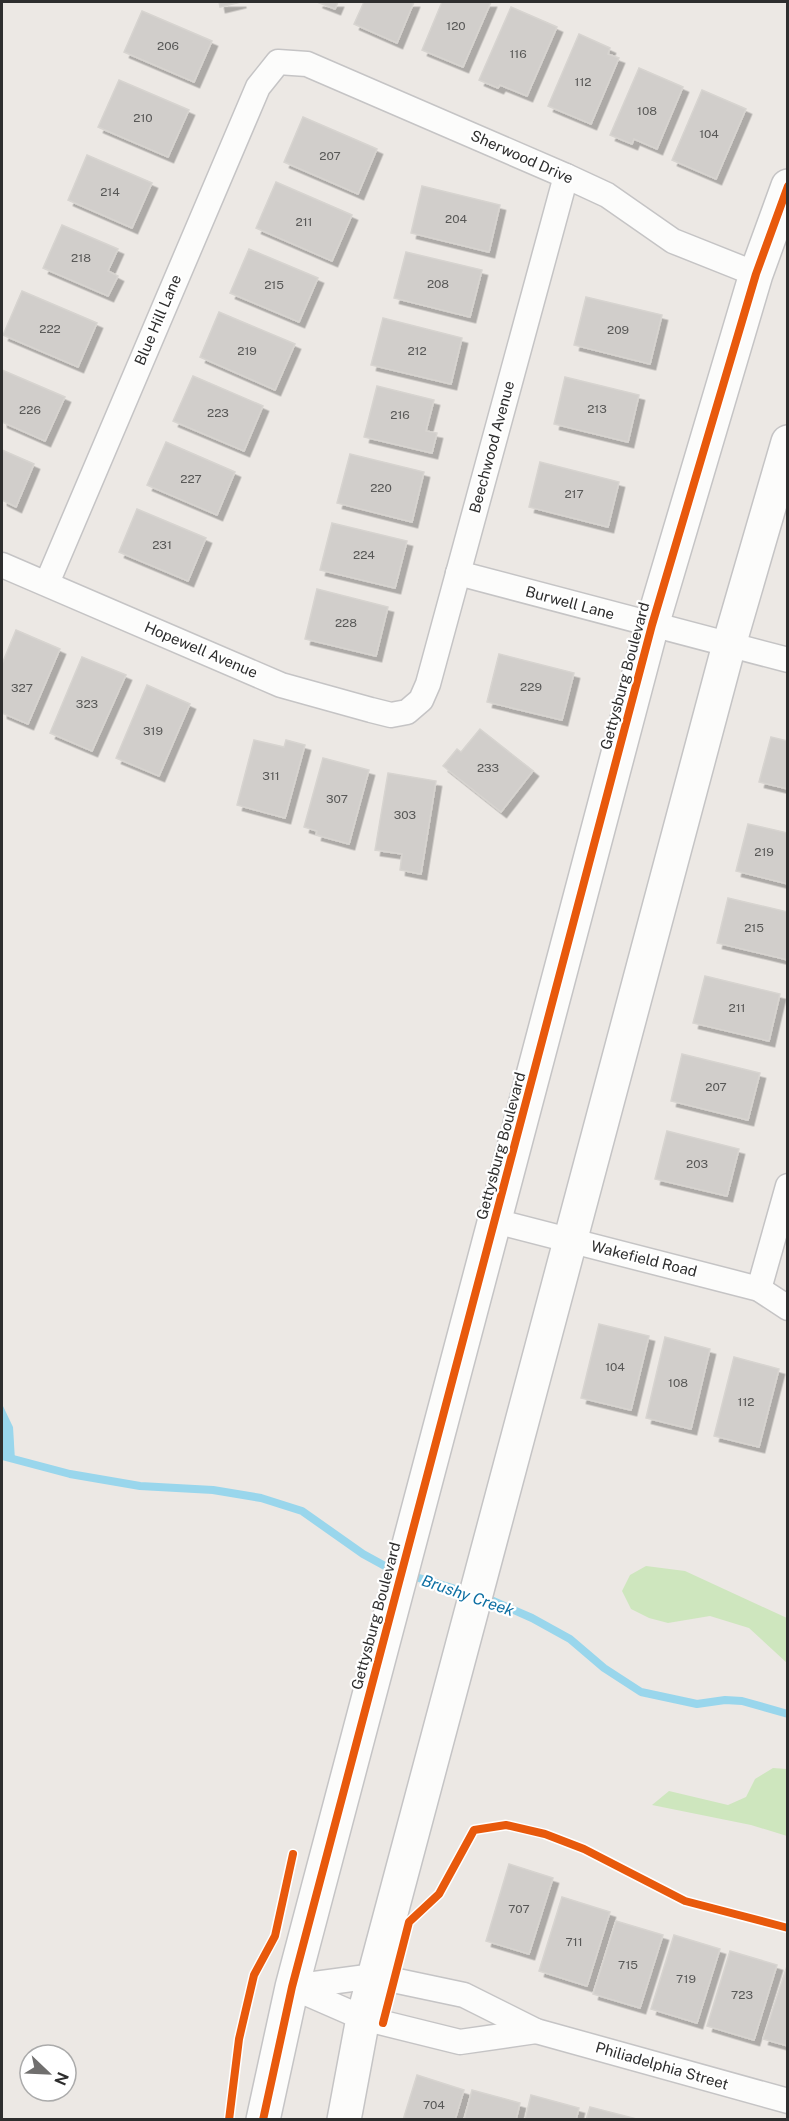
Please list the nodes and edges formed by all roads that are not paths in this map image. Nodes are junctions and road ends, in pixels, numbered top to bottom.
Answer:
1 (278, 62) joint
2 (566, 176) junction
3 (788, 186) edge
4 (756, 274) junction
5 (788, 442) edge
6 (2, 565) edge
7 (458, 573) junction
8 (47, 583) junction
9 (652, 626) junction
10 (729, 645) junction
11 (788, 660) edge
12 (407, 712) joint
13 (788, 1186) edge
14 (495, 1221) junction
15 (570, 1240) junction
16 (759, 1289) junction
17 (788, 1308) edge
18 (374, 1976) junction
19 (292, 1987) junction
20 (363, 2018) junction
21 (536, 2031) junction
22 (788, 2101) edge
23 (263, 2120) edge
24 (344, 2120) edge

1 - 2 street, Sherwood Drive
1 - 8 street, Blue Hill Lane
2 - 4 street, Sherwood Drive
2 - 7 street, Beechwood Avenue
3 - 4 street, Gettysburg Boulevard
4 - 9 street, Gettysburg Boulevard
5 - 10 street
6 - 8 street, Hopewell Avenue
7 - 9 street, Burwell Lane
7 - 12 street, Beechwood Avenue
8 - 12 street, Hopewell Avenue
9 - 10 street, Burwell Lane
9 - 14 street, Gettysburg Boulevard
10 - 11 street, Burwell Lane
10 - 15 street
13 - 16 street
14 - 15 street, Wakefield Road
14 - 19 street, Gettysburg Boulevard
15 - 16 street, Wakefield Road
15 - 18 street
16 - 17 street, Wakefield Road
18 - 19 street, Philiadelphia Street
18 - 20 street
18 - 21 street, Philiadelphia Street
19 - 20 street, Philiadelphia Street
19 - 23 street, Gettysburg Boulevard
20 - 21 street, Philiadelphia Street
20 - 24 street
21 - 22 street, Philiadelphia Street

